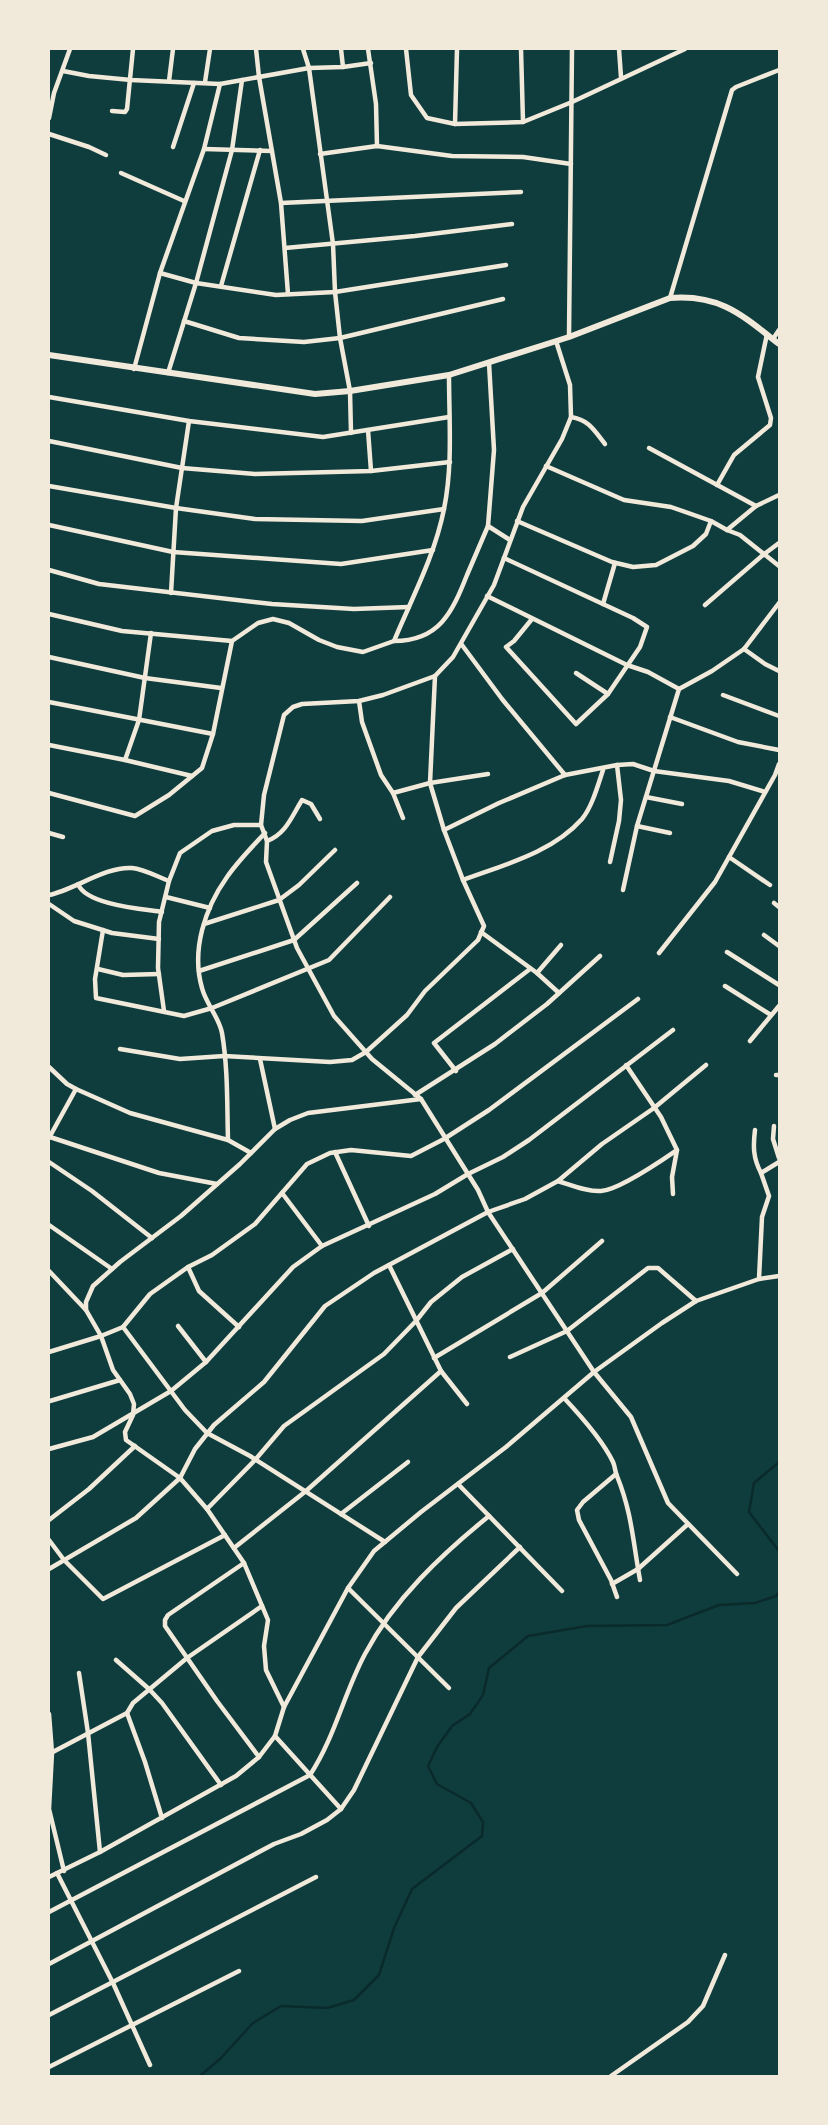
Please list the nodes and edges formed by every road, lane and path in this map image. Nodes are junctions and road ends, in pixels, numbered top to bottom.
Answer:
1 (70, 49) edge
2 (133, 49) edge
3 (173, 49) edge
4 (210, 49) edge
5 (256, 49) edge
6 (303, 49) edge
7 (342, 49) edge
8 (368, 49) edge
9 (406, 49) edge
10 (457, 49) edge
11 (521, 49) edge
12 (572, 49) edge
13 (619, 49) edge
14 (667, 49) edge
15 (685, 49) edge
16 (668, 56) junction
17 (371, 63) junction
18 (343, 67) junction
19 (309, 68) junction
20 (779, 70) edge
21 (63, 71) junction
22 (259, 77) junction
23 (621, 77) junction
24 (131, 80) junction
25 (242, 80) junction
26 (169, 82) junction
27 (205, 82) junction
28 (194, 83) junction
29 (220, 84) junction
30 (51, 92) edge
31 (572, 102) junction
32 (112, 110) dead end
33 (49, 118) edge
34 (523, 122) junction
35 (455, 124) junction
36 (49, 134) edge
37 (377, 146) junction
38 (173, 147) dead end
39 (204, 149) junction
40 (232, 150) junction
41 (260, 150) junction
42 (272, 151) junction
43 (320, 154) junction
44 (106, 155) dead end
45 (571, 164) junction
46 (121, 174) dead end
47 (521, 192) dead end
48 (328, 200) junction
49 (184, 201) junction
50 (281, 203) junction
51 (512, 224) dead end
52 (334, 244) junction
53 (285, 248) junction
54 (506, 265) dead end
55 (160, 273) junction
56 (196, 282) junction
57 (221, 286) junction
58 (334, 292) junction
59 (288, 294) junction
60 (670, 298) junction
61 (502, 299) dead end
62 (184, 321) junction
63 (779, 330) edge
64 (569, 337) junction
65 (770, 337) junction
66 (340, 338) junction
67 (556, 341) junction
68 (779, 344) edge
69 (49, 355) edge
70 (489, 363) junction
71 (134, 369) junction
72 (168, 373) junction
73 (449, 375) junction
74 (350, 391) junction
75 (49, 397) edge
76 (571, 417) junction
77 (449, 418) junction
78 (189, 421) junction
79 (368, 430) junction
80 (351, 433) junction
81 (49, 441) edge
82 (605, 444) dead end
83 (649, 448) dead end
84 (450, 462) junction
85 (546, 466) junction
86 (182, 468) junction
87 (371, 471) junction
88 (717, 485) junction
89 (49, 486) edge
90 (779, 495) edge
91 (756, 506) junction
92 (176, 508) junction
93 (444, 509) junction
94 (711, 520) junction
95 (517, 521) junction
96 (49, 525) edge
97 (488, 526) junction
98 (727, 530) junction
99 (510, 540) junction
100 (779, 543) edge
101 (433, 550) junction
102 (173, 552) junction
103 (763, 555) junction
104 (504, 558) junction
105 (615, 563) junction
106 (779, 566) edge
107 (49, 570) edge
108 (171, 593) junction
109 (487, 596) junction
110 (779, 603) edge
111 (603, 604) junction
112 (705, 605) dead end
113 (409, 607) junction
114 (49, 614) edge
115 (532, 619) junction
116 (151, 634) junction
117 (232, 641) junction
118 (394, 641) junction
119 (462, 645) junction
120 (744, 649) junction
121 (49, 657) edge
122 (627, 665) junction
123 (779, 671) edge
124 (576, 673) dead end
125 (435, 676) junction
126 (145, 678) junction
127 (221, 688) junction
128 (679, 689) junction
129 (608, 694) junction
130 (723, 695) dead end
131 (359, 701) junction
132 (49, 702) edge
133 (779, 716) edge
134 (670, 717) junction
135 (139, 720) junction
136 (213, 734) junction
137 (49, 745) edge
138 (779, 750) edge
139 (125, 760) junction
140 (779, 764) edge
141 (618, 765) junction
142 (603, 770) junction
143 (654, 771) junction
144 (488, 774) dead end
145 (565, 775) junction
146 (192, 776) junction
147 (430, 783) junction
148 (765, 792) junction
149 (49, 793) edge
150 (393, 794) junction
151 (646, 797) junction
152 (682, 804) dead end
153 (403, 818) dead end
154 (320, 819) dead end
155 (261, 825) junction
156 (638, 826) junction
157 (444, 830) junction
158 (49, 833) edge
159 (265, 833) junction
160 (670, 833) dead end
161 (63, 837) dead end
162 (267, 841) junction
163 (335, 850) dead end
164 (728, 857) junction
165 (610, 862) dead end
166 (463, 880) junction
167 (169, 881) junction
168 (357, 883) dead end
169 (78, 884) junction
170 (770, 885) dead end
171 (623, 890) dead end
172 (49, 895) edge
173 (166, 897) junction
174 (390, 898) dead end
175 (279, 900) junction
176 (774, 903) dead end
177 (49, 904) edge
178 (779, 906) edge
179 (210, 908) junction
180 (162, 912) junction
181 (204, 924) junction
182 (103, 930) junction
183 (481, 932) junction
184 (764, 935) dead end
185 (159, 939) junction
186 (294, 940) junction
187 (561, 945) dead end
188 (779, 946) edge
189 (727, 952) dead end
190 (658, 953) dead end
191 (600, 956) dead end
192 (98, 969) junction
193 (530, 969) junction
194 (309, 970) junction
195 (199, 971) junction
196 (537, 973) junction
197 (159, 974) junction
198 (725, 986) dead end
199 (779, 986) edge
200 (559, 993) junction
201 (638, 999) dead end
202 (779, 1006) edge
203 (212, 1008) junction
204 (164, 1011) junction
205 (771, 1015) junction
206 (673, 1030) dead end
207 (750, 1040) dead end
208 (120, 1049) dead end
209 (366, 1052) junction
210 (224, 1056) junction
211 (260, 1059) junction
212 (626, 1065) junction
213 (706, 1065) dead end
214 (49, 1067) edge
215 (456, 1071) junction
216 (76, 1089) junction
217 (415, 1095) junction
218 (421, 1099) junction
219 (654, 1108) junction
220 (774, 1126) dead end
221 (275, 1129) junction
222 (755, 1130) dead end
223 (49, 1137) edge
224 (444, 1139) junction
225 (228, 1140) junction
226 (677, 1150) junction
227 (335, 1152) junction
228 (251, 1153) junction
229 (779, 1158) edge
230 (49, 1162) edge
231 (779, 1162) edge
232 (762, 1173) junction
233 (468, 1174) junction
234 (558, 1181) junction
235 (217, 1184) junction
236 (282, 1193) junction
237 (673, 1194) dead end
238 (488, 1212) junction
239 (49, 1225) edge
240 (368, 1226) junction
241 (152, 1238) junction
242 (602, 1241) dead end
243 (322, 1246) junction
244 (513, 1248) junction
245 (389, 1265) junction
246 (188, 1267) junction
247 (112, 1269) junction
248 (49, 1273) edge
249 (779, 1276) edge
250 (759, 1279) junction
251 (542, 1293) junction
252 (696, 1301) junction
253 (86, 1310) junction
254 (416, 1321) junction
255 (178, 1326) dead end
256 (123, 1327) junction
257 (239, 1327) junction
258 (567, 1331) junction
259 (101, 1336) junction
260 (49, 1352) edge
261 (510, 1357) dead end
262 (434, 1358) junction
263 (206, 1362) junction
264 (441, 1371) junction
265 (594, 1372) junction
266 (120, 1380) junction
267 (171, 1392) junction
268 (564, 1398) junction
269 (50, 1401) dead end
270 (467, 1404) dead end
271 (133, 1415) junction
272 (207, 1434) junction
273 (135, 1446) junction
274 (49, 1449) edge
275 (255, 1460) junction
276 (408, 1462) dead end
277 (616, 1474) junction
278 (180, 1478) junction
279 (458, 1484) junction
280 (306, 1491) junction
281 (207, 1509) junction
282 (341, 1514) junction
283 (489, 1516) junction
284 (49, 1520) edge
285 (688, 1524) junction
286 (225, 1534) junction
287 (49, 1540) edge
288 (385, 1542) junction
289 (234, 1548) junction
290 (520, 1548) junction
291 (64, 1560) junction
292 (244, 1563) junction
293 (49, 1569) edge
294 (638, 1569) junction
295 (737, 1574) dead end
296 (640, 1580) dead end
297 (612, 1584) junction
298 (348, 1588) junction
299 (562, 1590) dead end
300 (617, 1597) dead end
301 (262, 1606) junction
302 (384, 1623) junction
303 (418, 1657) junction
304 (187, 1658) junction
305 (116, 1660) dead end
306 (79, 1673) dead end
307 (449, 1688) dead end
308 (149, 1689) junction
309 (284, 1707) junction
310 (127, 1713) junction
311 (49, 1714) edge
312 (88, 1733) junction
313 (275, 1736) junction
314 (50, 1754) edge
315 (259, 1757) junction
316 (310, 1775) junction
317 (221, 1785) junction
318 (341, 1808) junction
319 (162, 1818) junction
320 (100, 1852) junction
321 (64, 1871) junction
322 (57, 1873) junction
323 (49, 1877) edge
324 (316, 1877) dead end
325 (71, 1901) junction
326 (49, 1912) edge
327 (92, 1941) junction
328 (725, 1955) dead end
329 (49, 1964) edge
330 (239, 1971) dead end
331 (113, 1983) junction
332 (49, 2015) edge
333 (131, 2025) junction
334 (150, 2065) dead end
335 (49, 2066) edge
336 (611, 2076) edge

1 - 21 street
2 - 24 street
3 - 26 street
4 - 27 street
5 - 22 street
6 - 19 street
7 - 18 street
8 - 17 street
9 - 35 street
10 - 35 street
11 - 34 street
12 - 31 street
13 - 23 street
14 - 16 street
15 - 16 street
16 - 23 street
17 - 18 street
17 - 37 street
18 - 19 street
19 - 22 street
19 - 43 street
20 - 60 street
21 - 24 street
21 - 30 street
22 - 25 street
22 - 42 street
23 - 31 street
24 - 26 street
24 - 32 street
25 - 29 street
25 - 40 street
26 - 28 street
27 - 28 street
27 - 29 street
28 - 38 street
29 - 39 street
30 - 33 street
31 - 34 street
31 - 45 street
34 - 35 street
36 - 44 street
37 - 43 street
37 - 45 street
39 - 40 street
39 - 49 street
40 - 41 street
40 - 56 street
41 - 42 street
41 - 57 street
42 - 50 street
43 - 48 street
45 - 64 street
46 - 49 street
47 - 48 street
48 - 50 street
48 - 52 street
49 - 55 street
50 - 53 street
51 - 52 street
52 - 53 street
52 - 58 street
53 - 59 street
54 - 58 street
55 - 56 street
55 - 71 street
56 - 57 street
56 - 62 street
57 - 59 street
58 - 59 street
58 - 66 street
60 - 64 main road
60 - 65 main road
61 - 66 street
62 - 66 street
62 - 72 street
63 - 65 street
64 - 67 main road
65 - 68 main road
65 - 88 street
66 - 74 street
67 - 70 main road
67 - 76 street
69 - 71 main road
70 - 73 main road
70 - 97 street
71 - 72 main road
72 - 74 main road
73 - 74 main road
73 - 77 street
74 - 80 street
75 - 78 street
76 - 82 street
76 - 85 street
77 - 79 street
77 - 84 street
78 - 80 street
78 - 86 street
79 - 80 street
79 - 87 street
81 - 86 street
83 - 88 street
84 - 87 street
84 - 93 street
85 - 94 street
85 - 95 street
86 - 87 street
86 - 92 street
88 - 91 street
89 - 92 street
90 - 91 street
91 - 98 street
92 - 93 street
92 - 102 street
93 - 101 street
94 - 98 street
94 - 105 street
95 - 99 street
95 - 105 street
96 - 102 street
97 - 99 street
97 - 118 street
98 - 103 street
99 - 104 street
100 - 103 street
101 - 102 street
101 - 113 street
102 - 108 street
103 - 106 street
103 - 112 street
104 - 109 street
104 - 111 street
105 - 111 street
107 - 108 street
108 - 113 street
109 - 115 street
109 - 119 street
110 - 120 street
111 - 122 street
113 - 118 street
114 - 116 street
115 - 122 street
115 - 129 street
116 - 117 street
116 - 126 street
117 - 118 street
117 - 127 street
119 - 125 street
119 - 145 street
120 - 123 street
120 - 128 street
121 - 126 street
122 - 128 street
122 - 129 street
124 - 129 street
125 - 131 street
125 - 147 street
126 - 127 street
126 - 135 street
127 - 136 street
128 - 134 street
130 - 133 street
131 - 150 street
131 - 155 street
132 - 135 street
134 - 138 street
134 - 143 street
135 - 136 street
135 - 139 street
136 - 146 street
137 - 139 street
139 - 146 street
140 - 148 street
141 - 142 street
141 - 143 street
141 - 165 street
142 - 145 street
142 - 166 street
143 - 148 street
143 - 151 street
144 - 147 street
145 - 157 street
146 - 149 street
147 - 150 street
147 - 157 street
148 - 164 street
150 - 153 street
151 - 152 street
151 - 156 street
154 - 162 street
155 - 159 street
155 - 167 street
156 - 160 street
156 - 171 street
157 - 166 street
158 - 161 street
159 - 162 street
159 - 179 street
162 - 175 street
163 - 175 street
164 - 170 street
164 - 190 street
166 - 183 street
167 - 169 street
167 - 173 street
168 - 186 street
169 - 172 street
169 - 180 street
173 - 179 street
173 - 180 street
174 - 194 street
175 - 181 street
175 - 186 street
176 - 178 street
177 - 182 street
179 - 181 street
180 - 185 street
181 - 195 street
182 - 185 street
182 - 192 street
183 - 193 street
183 - 209 street
184 - 188 street
185 - 197 street
186 - 194 street
186 - 195 street
187 - 196 street
189 - 199 street
191 - 200 street
192 - 197 street
192 - 204 street
193 - 196 street
193 - 215 street
194 - 203 street
194 - 209 street
195 - 203 street
196 - 200 street
197 - 204 street
198 - 205 street
200 - 215 street
201 - 224 street
202 - 205 street
203 - 204 street
203 - 210 street
205 - 207 street
206 - 212 street
208 - 210 street
209 - 211 street
209 - 217 street
210 - 211 street
210 - 225 street
211 - 221 street
212 - 219 street
212 - 233 street
213 - 219 street
214 - 216 street
215 - 217 street
216 - 223 street
216 - 225 street
217 - 218 street
218 - 221 street
218 - 224 street
219 - 226 street
219 - 234 street
220 - 229 street
221 - 228 street
222 - 232 street
223 - 235 street
224 - 227 street
224 - 233 street
225 - 228 street
226 - 234 street
226 - 237 street
227 - 236 street
227 - 240 street
228 - 235 street
230 - 241 street
231 - 232 street
232 - 250 street
233 - 238 street
233 - 240 street
234 - 238 street
235 - 241 street
236 - 243 street
236 - 246 street
238 - 244 street
238 - 245 street
239 - 247 street
240 - 243 street
241 - 247 street
242 - 251 street
243 - 257 street
244 - 251 street
244 - 254 street
245 - 254 street
245 - 272 street
246 - 256 street
246 - 257 street
247 - 253 street
248 - 253 street
249 - 250 street
250 - 252 street
251 - 258 street
251 - 262 street
252 - 258 street
252 - 265 street
253 - 259 street
254 - 262 street
254 - 275 street
255 - 263 street
256 - 259 street
256 - 267 street
257 - 263 street
258 - 261 street
258 - 265 street
259 - 260 street
259 - 266 street
262 - 264 street
263 - 267 street
264 - 270 street
264 - 280 street
265 - 268 street
265 - 285 street
266 - 269 street
266 - 271 street
267 - 271 street
267 - 272 street
268 - 277 street
268 - 279 street
271 - 273 street
271 - 274 street
272 - 275 street
272 - 278 street
273 - 278 street
273 - 284 street
275 - 280 street
275 - 281 street
276 - 282 street
277 - 294 street
277 - 297 street
278 - 281 street
278 - 291 street
279 - 283 street
279 - 288 street
280 - 282 street
280 - 289 street
281 - 286 street
282 - 288 street
283 - 290 street
283 - 302 street
285 - 294 street
285 - 295 street
286 - 289 street
286 - 291 street
287 - 291 street
288 - 298 street
289 - 292 street
290 - 299 street
290 - 303 street
291 - 293 street
292 - 301 street
292 - 304 street
294 - 296 street
294 - 297 street
297 - 300 street
298 - 302 street
298 - 309 street
301 - 304 street
301 - 309 street
302 - 303 street
302 - 316 street
303 - 307 street
303 - 318 street
304 - 308 street
304 - 315 street
305 - 308 street
306 - 312 street
308 - 310 street
308 - 317 street
309 - 313 street
310 - 312 street
310 - 319 street
311 - 314 street
312 - 314 street
312 - 320 street
313 - 315 street
313 - 316 street
314 - 321 street
315 - 317 street
316 - 318 street
316 - 325 street
317 - 319 street
318 - 327 street
319 - 320 street
320 - 321 street
321 - 322 street
322 - 323 street
322 - 325 street
324 - 331 street
325 - 326 street
325 - 327 street
327 - 329 street
327 - 331 street
328 - 336 street
330 - 333 street
331 - 332 street
331 - 333 street
333 - 334 street
333 - 335 street

